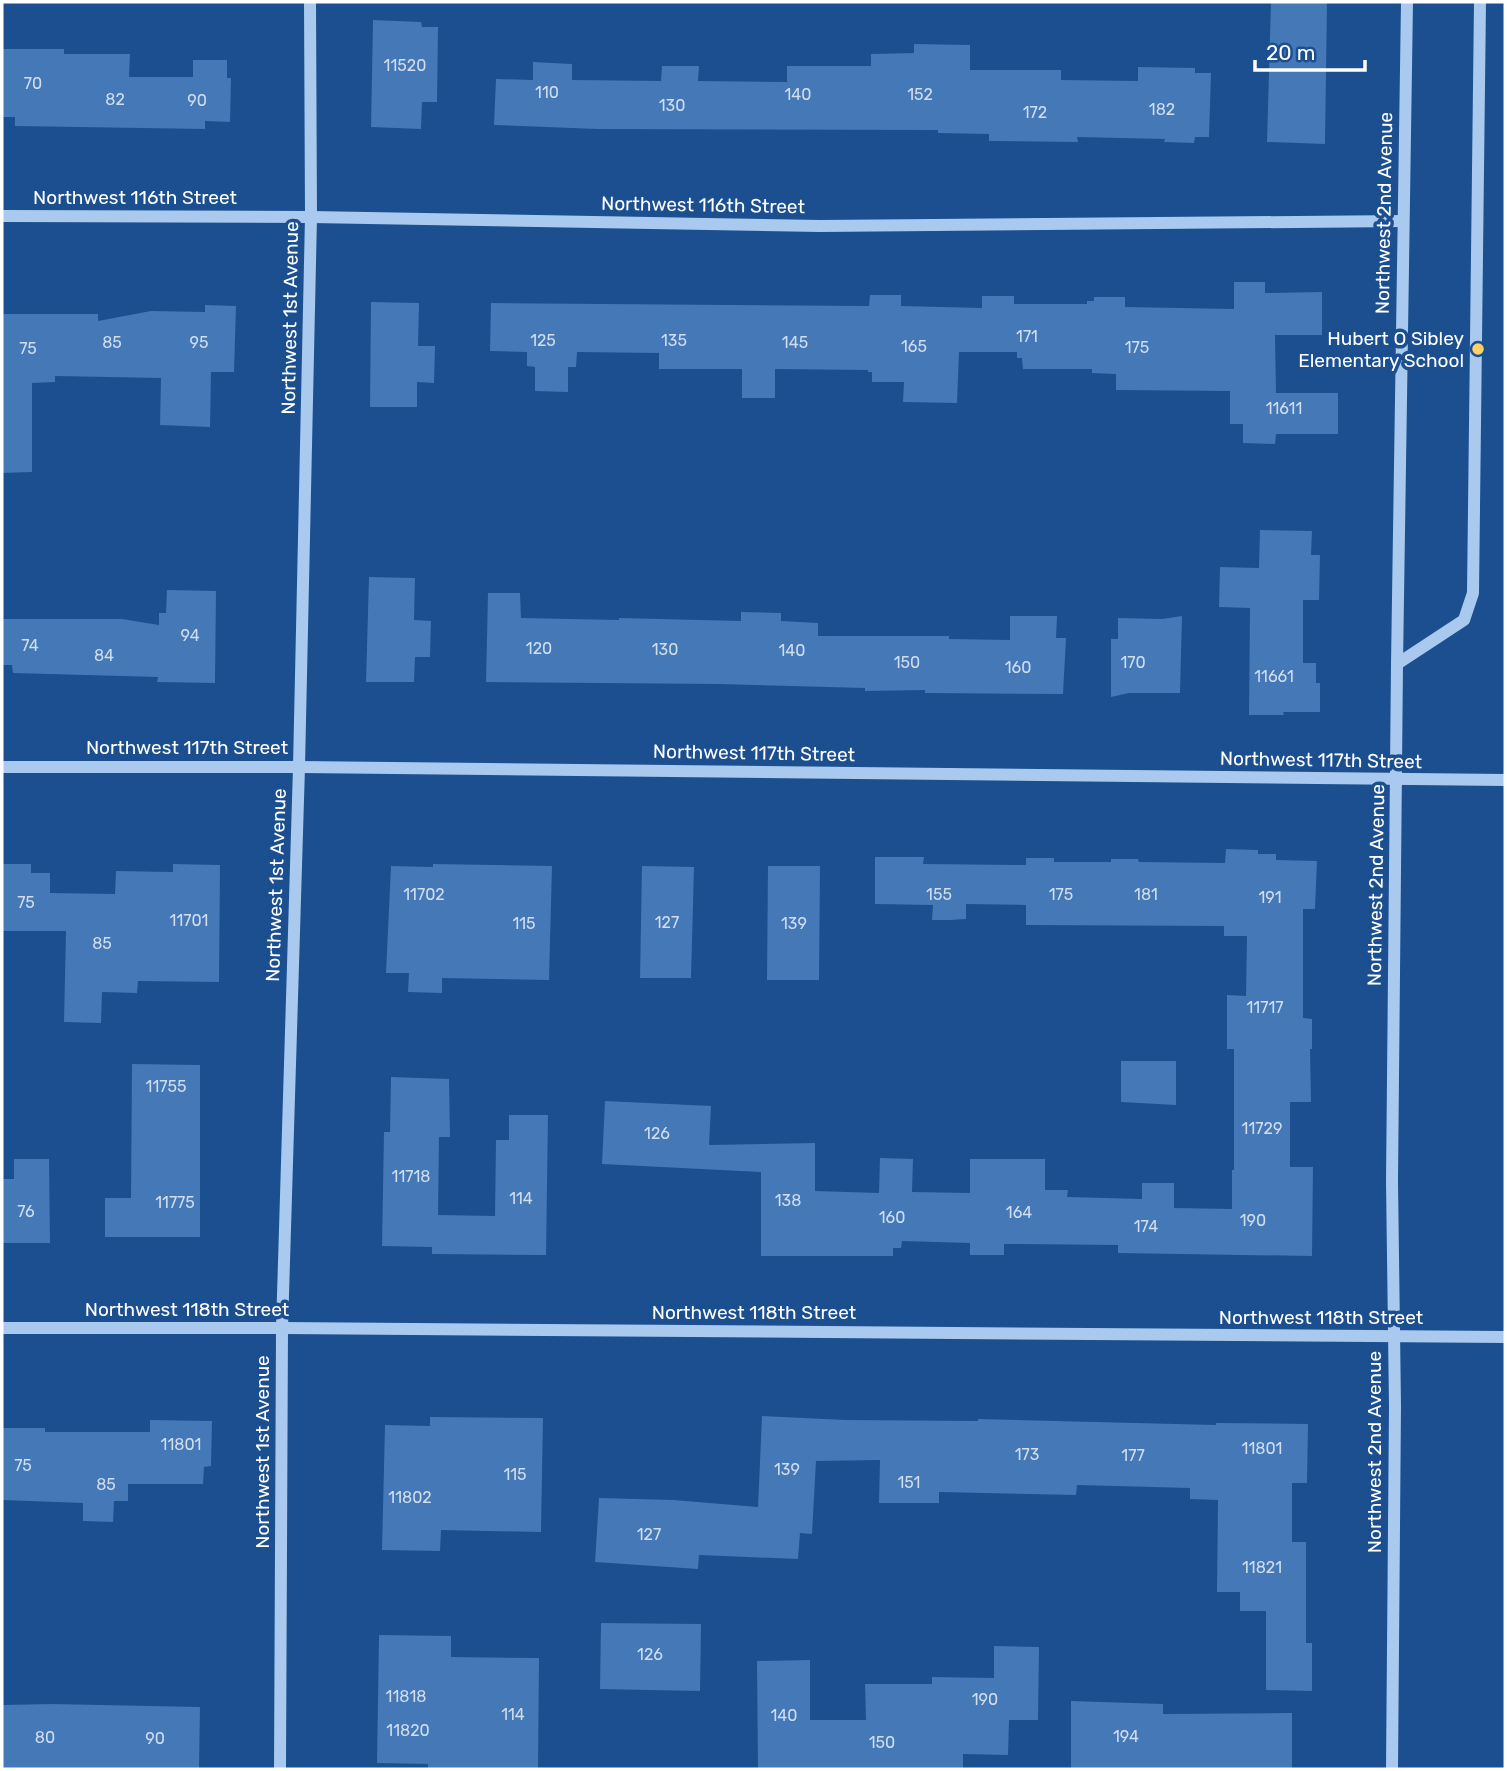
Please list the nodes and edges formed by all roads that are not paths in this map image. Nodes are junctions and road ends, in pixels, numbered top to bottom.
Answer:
1 (310, 2) edge
2 (1407, 2) edge
3 (1480, 2) edge
4 (2, 216) edge
5 (311, 217) junction
6 (1403, 221) junction
7 (1397, 663) junction
8 (2, 766) edge
9 (299, 767) junction
10 (1396, 780) junction
11 (1505, 780) edge
12 (2, 1328) edge
13 (282, 1328) junction
14 (1394, 1336) junction
15 (1505, 1337) edge
16 (280, 1769) edge
17 (1392, 1769) edge

1 - 5 street, Northwest 1st Avenue
2 - 6 street, Northwest 2nd Avenue
3 - 7 street
4 - 5 street, Northwest 116th Street
5 - 6 street, Northwest 116th Street
5 - 9 street, Northwest 1st Avenue
6 - 7 street, Northwest 2nd Avenue
7 - 10 street, Northwest 2nd Avenue
8 - 9 street, Northwest 117th Street
9 - 10 street, Northwest 117th Street
9 - 13 street, Northwest 1st Avenue
10 - 11 street, Northwest 117th Street
10 - 14 street, Northwest 2nd Avenue
12 - 13 street, Northwest 118th Street
13 - 14 street, Northwest 118th Street
13 - 16 street, Northwest 1st Avenue
14 - 15 street, Northwest 118th Street
14 - 17 street, Northwest 2nd Avenue

